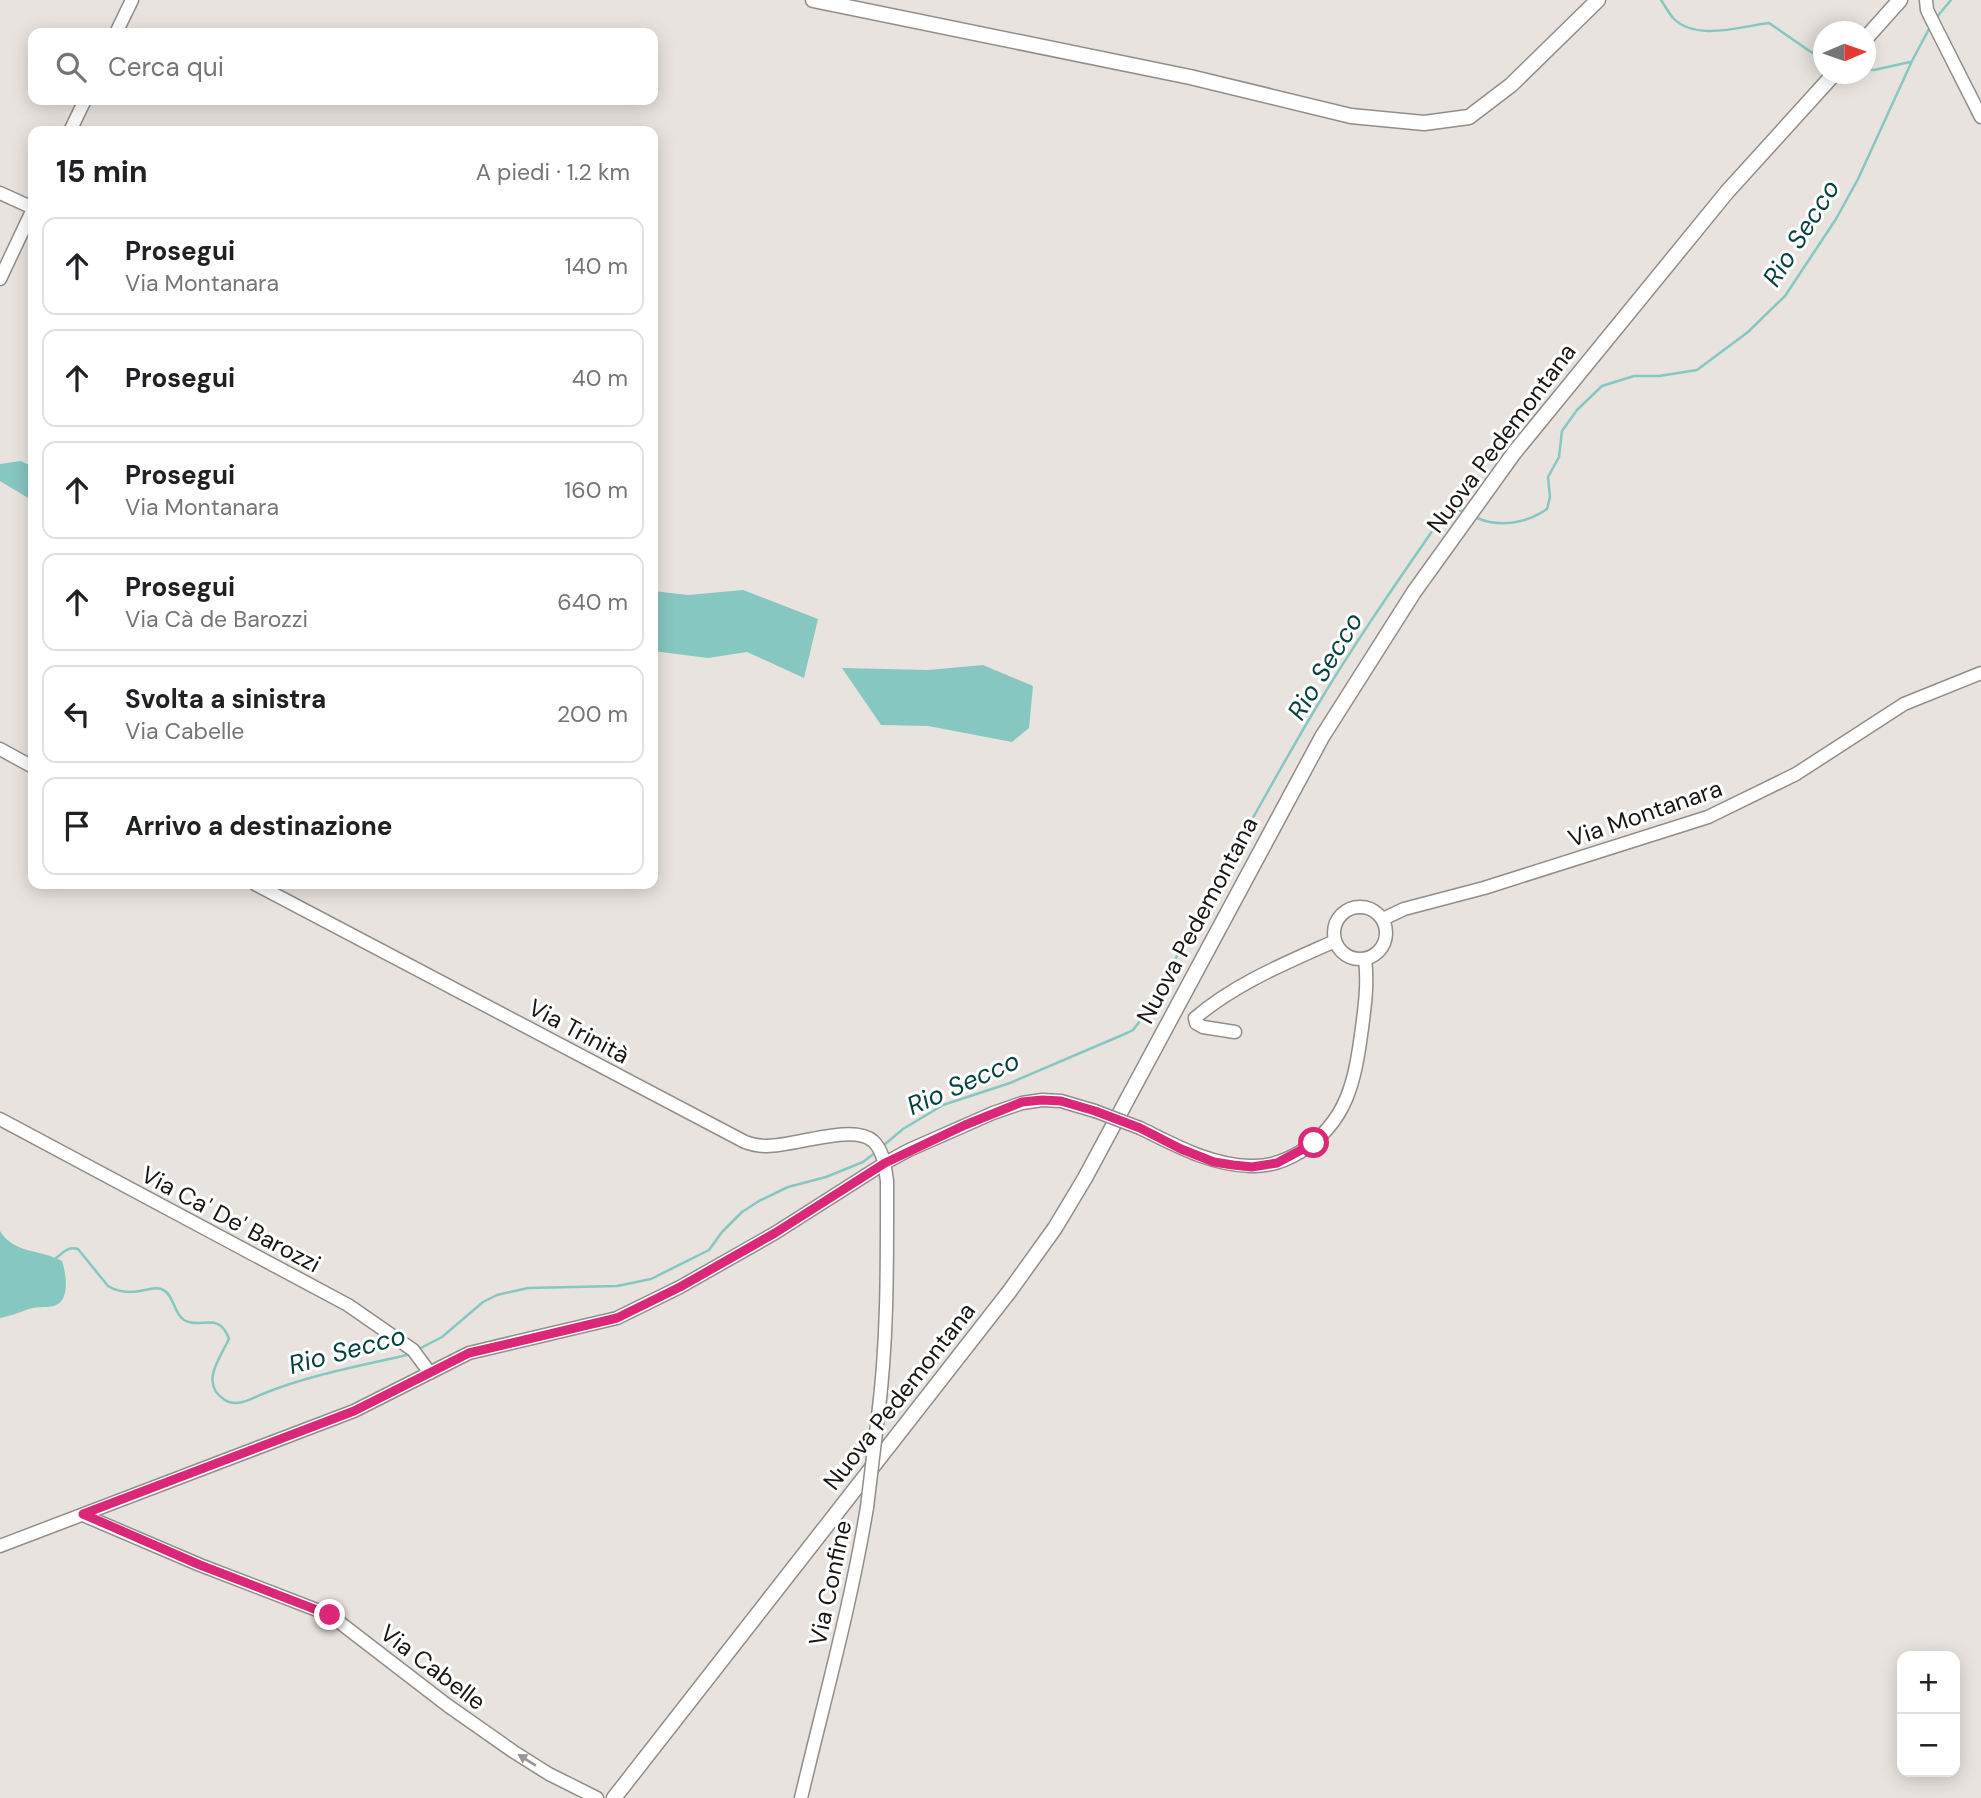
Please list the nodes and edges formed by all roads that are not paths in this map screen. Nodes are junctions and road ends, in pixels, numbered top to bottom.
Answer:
1 (132, 0) edge
2 (813, 0) edge
3 (1598, 0) edge
4 (1900, 0) edge
5 (1926, 0) edge
6 (1876, 27) edge
7 (118, 28) edge
8 (1825, 84) edge
9 (83, 105) edge
10 (1981, 117) edge
11 (72, 126) edge
12 (0, 193) edge
13 (28, 207) edge
14 (28, 220) edge
15 (0, 279) edge
16 (1981, 673) edge
17 (0, 749) edge
18 (28, 764) edge
19 (264, 889) edge
20 (1383, 919) junction
21 (1335, 941) junction
22 (1365, 959) junction
23 (1235, 1032) dead end
24 (0, 1119) edge
25 (884, 1161) junction
26 (430, 1373) junction
27 (83, 1514) junction
28 (0, 1546) edge
29 (592, 1795) edge
30 (614, 1798) edge
31 (801, 1798) edge

1 - 7 street
2 - 3 main road
4 - 6 main road
5 - 10 street
8 - 30 main road, Nuova Pedemontana
9 - 11 street
12 - 13 street
14 - 15 street
16 - 20 street, Via Montanara
17 - 18 street
19 - 25 street, Via Trinità
20 - 21 street
20 - 22 street
21 - 22 street
21 - 23 street
22 - 25 street, bridge
24 - 26 street, Via Ca' De' Barozzi
25 - 26 street
25 - 31 street, Via Confine, bridge
26 - 27 street
27 - 28 street
29 -> 27 street, Via Cabelle

